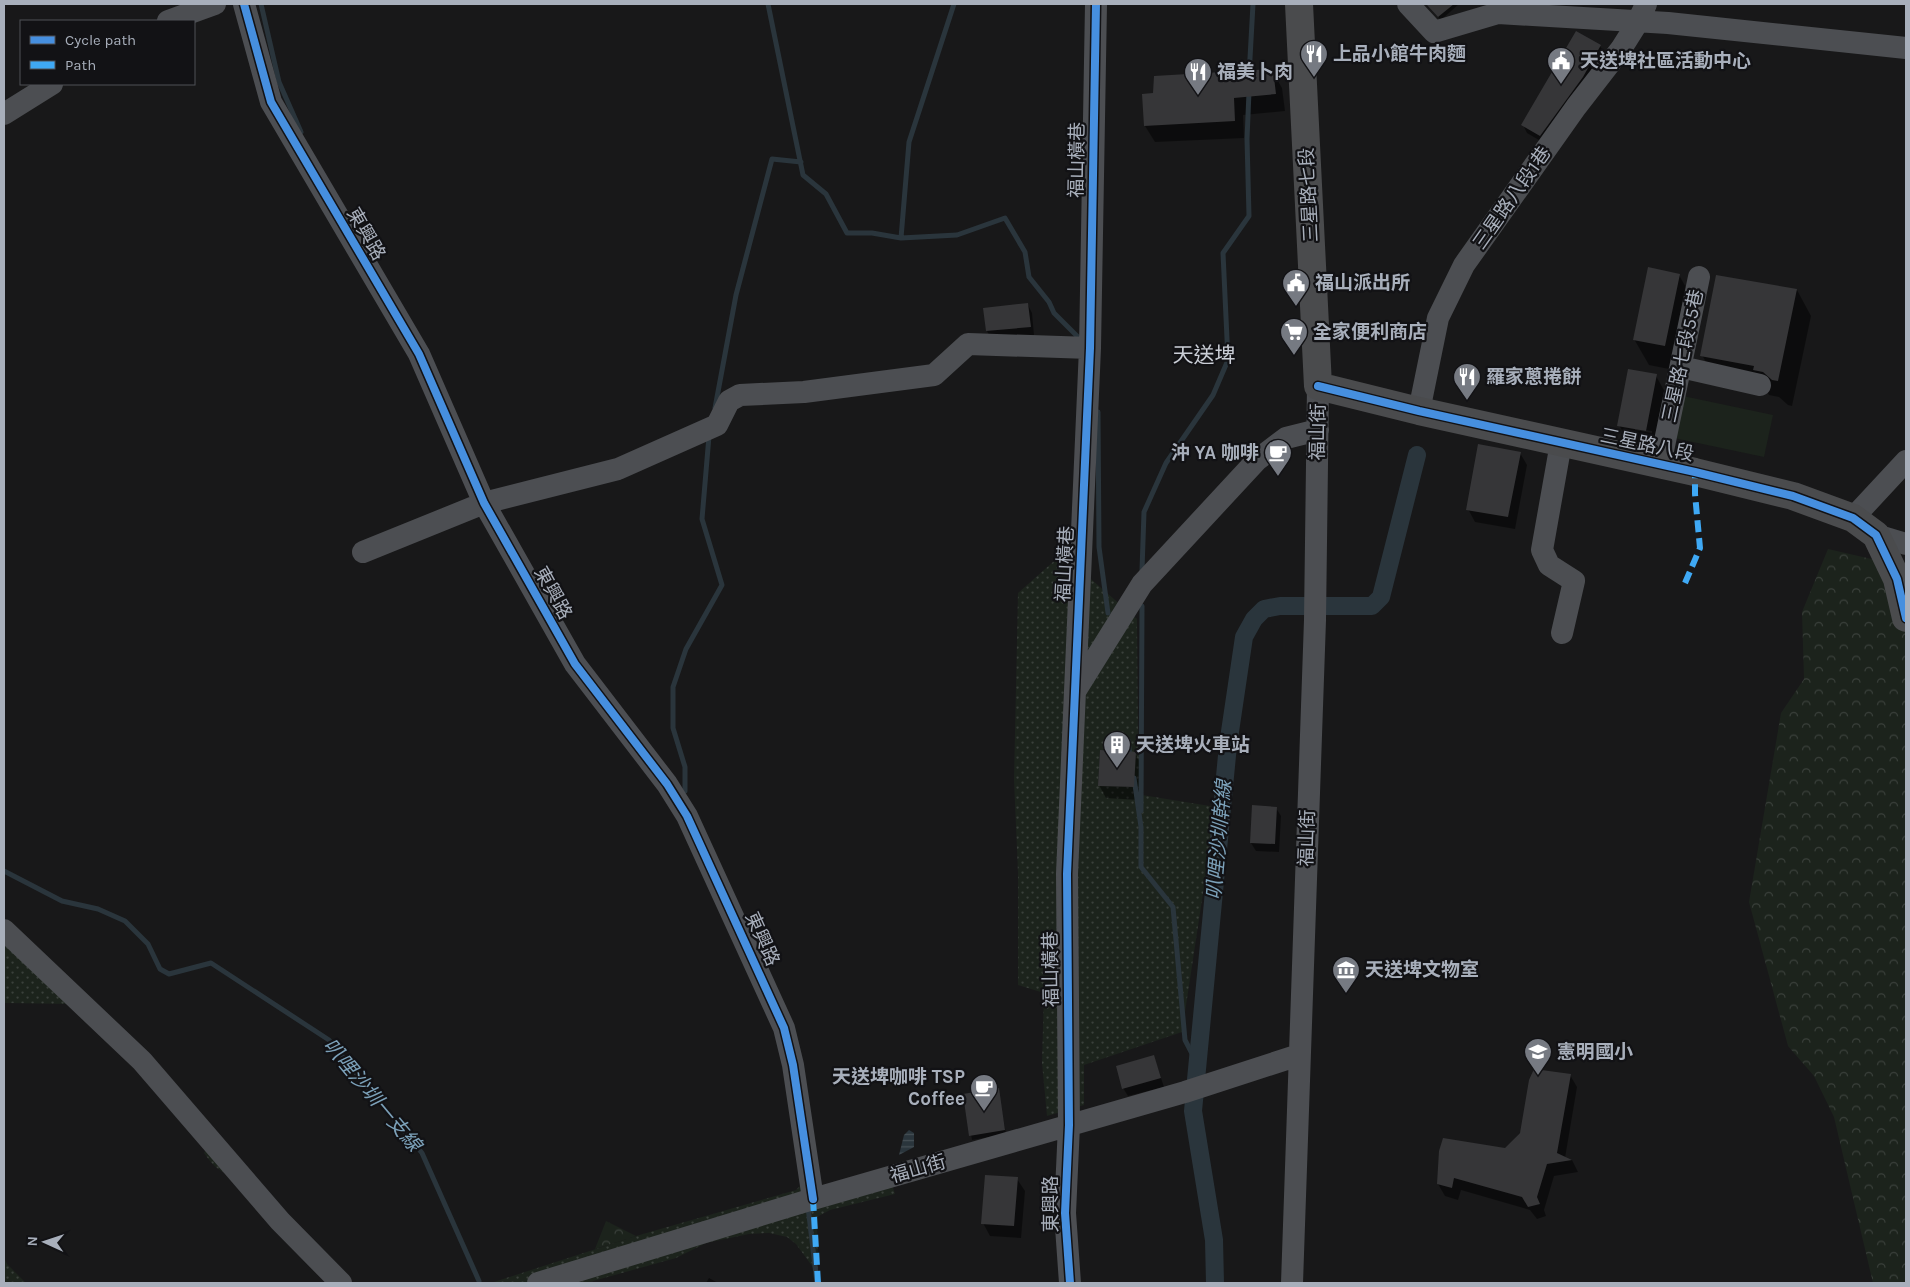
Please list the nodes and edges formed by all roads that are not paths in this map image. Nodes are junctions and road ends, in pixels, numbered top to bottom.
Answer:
1 (214, 4) edge
2 (244, 4) edge
3 (1096, 4) edge
4 (1299, 4) edge
5 (1408, 4) edge
6 (1500, 9) edge
7 (1642, 13) edge
8 (171, 20) edge
9 (1906, 48) edge
10 (50, 85) edge
11 (4, 114) edge
12 (1699, 277) dead end
13 (1090, 348) junction
14 (1681, 367) junction
15 (1760, 385) dead end
16 (1318, 386) junction
17 (1419, 411) junction
18 (1318, 430) junction
19 (1561, 443) junction
20 (1906, 461) edge
21 (1660, 465) junction
22 (484, 503) junction
23 (1853, 518) junction
24 (1876, 535) junction
25 (1906, 544) edge
26 (363, 552) dead end
27 (1079, 607) junction
28 (1906, 618) edge
29 (1112, 632) junction
30 (1562, 633) dead end
31 (1076, 690) junction
32 (4, 930) edge
33 (1299, 1055) junction
34 (1069, 1125) junction
35 (812, 1199) junction
36 (341, 1283) edge
37 (538, 1283) edge
38 (1070, 1283) edge
39 (1292, 1283) edge

1 - 8 street
2 - 22 street, 東興路
3 - 13 street, 福山橫巷
4 - 16 main road, 三星路七段
5 - 6 street
6 - 7 street
7 - 9 street
7 - 17 street, 三星路八段1巷
10 - 11 street
12 - 14 street, 三星路七段55巷
13 - 22 street
13 - 27 street, 福山橫巷
14 - 15 street
14 - 21 street, 三星路七段55巷
16 - 17 main road, 三星路八段
16 - 18 street, 福山街
17 - 19 main road, 三星路八段
18 - 29 street
18 - 33 street, 福山街
19 - 21 main road, 三星路八段
19 - 30 street
20 - 23 street
21 - 23 main road, 三星路八段
22 - 26 street
22 - 35 street, 東興路
23 - 24 main road, 三星路八段
24 - 25 street
24 - 28 main road, 三星路八段
27 - 29 street
27 - 31 street, 福山橫巷
29 - 31 street
31 - 34 street, 福山橫巷
32 - 36 street
33 - 34 street, 福山街
33 - 39 street, 福山街
34 - 35 street, 福山街
34 - 38 street, 東興路
35 - 37 street, 福山街

